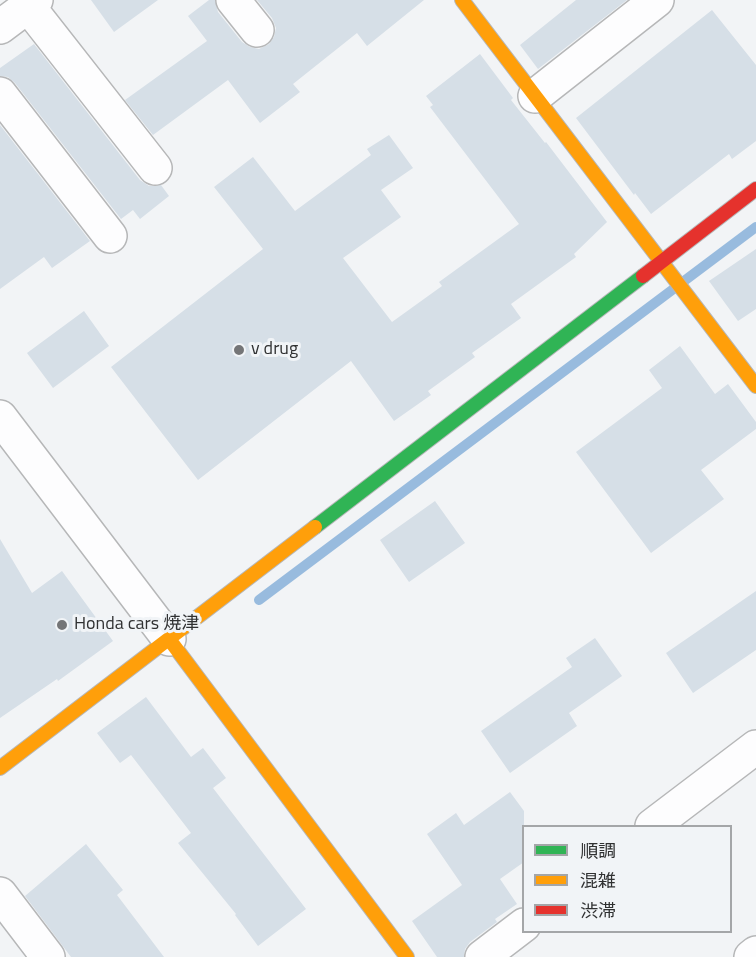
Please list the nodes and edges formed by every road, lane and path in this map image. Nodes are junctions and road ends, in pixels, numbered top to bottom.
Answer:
1 (233, 0) edge
2 (462, 0) edge
3 (657, 0) edge
4 (32, 3) edge
5 (0, 27) edge
6 (257, 30) dead end
7 (0, 94) edge
8 (535, 96) junction
9 (155, 168) dead end
10 (756, 189) edge
11 (110, 236) dead end
12 (662, 261) junction
13 (756, 386) edge
14 (0, 417) edge
15 (169, 639) junction
16 (756, 747) edge
17 (0, 768) edge
18 (653, 825) edge
19 (0, 894) edge
20 (522, 927) edge
21 (756, 953) edge
22 (48, 957) edge
23 (407, 957) edge
24 (482, 957) edge
25 (751, 957) edge

1 - 6 street
2 - 8 street
3 - 8 street
4 - 5 street
4 - 9 street
7 - 11 street
8 - 12 street
10 - 12 street
12 - 13 street
12 - 15 street
14 - 15 street
15 - 17 street
15 - 23 street
16 - 18 street
19 - 22 street
20 - 24 street
21 - 25 street

